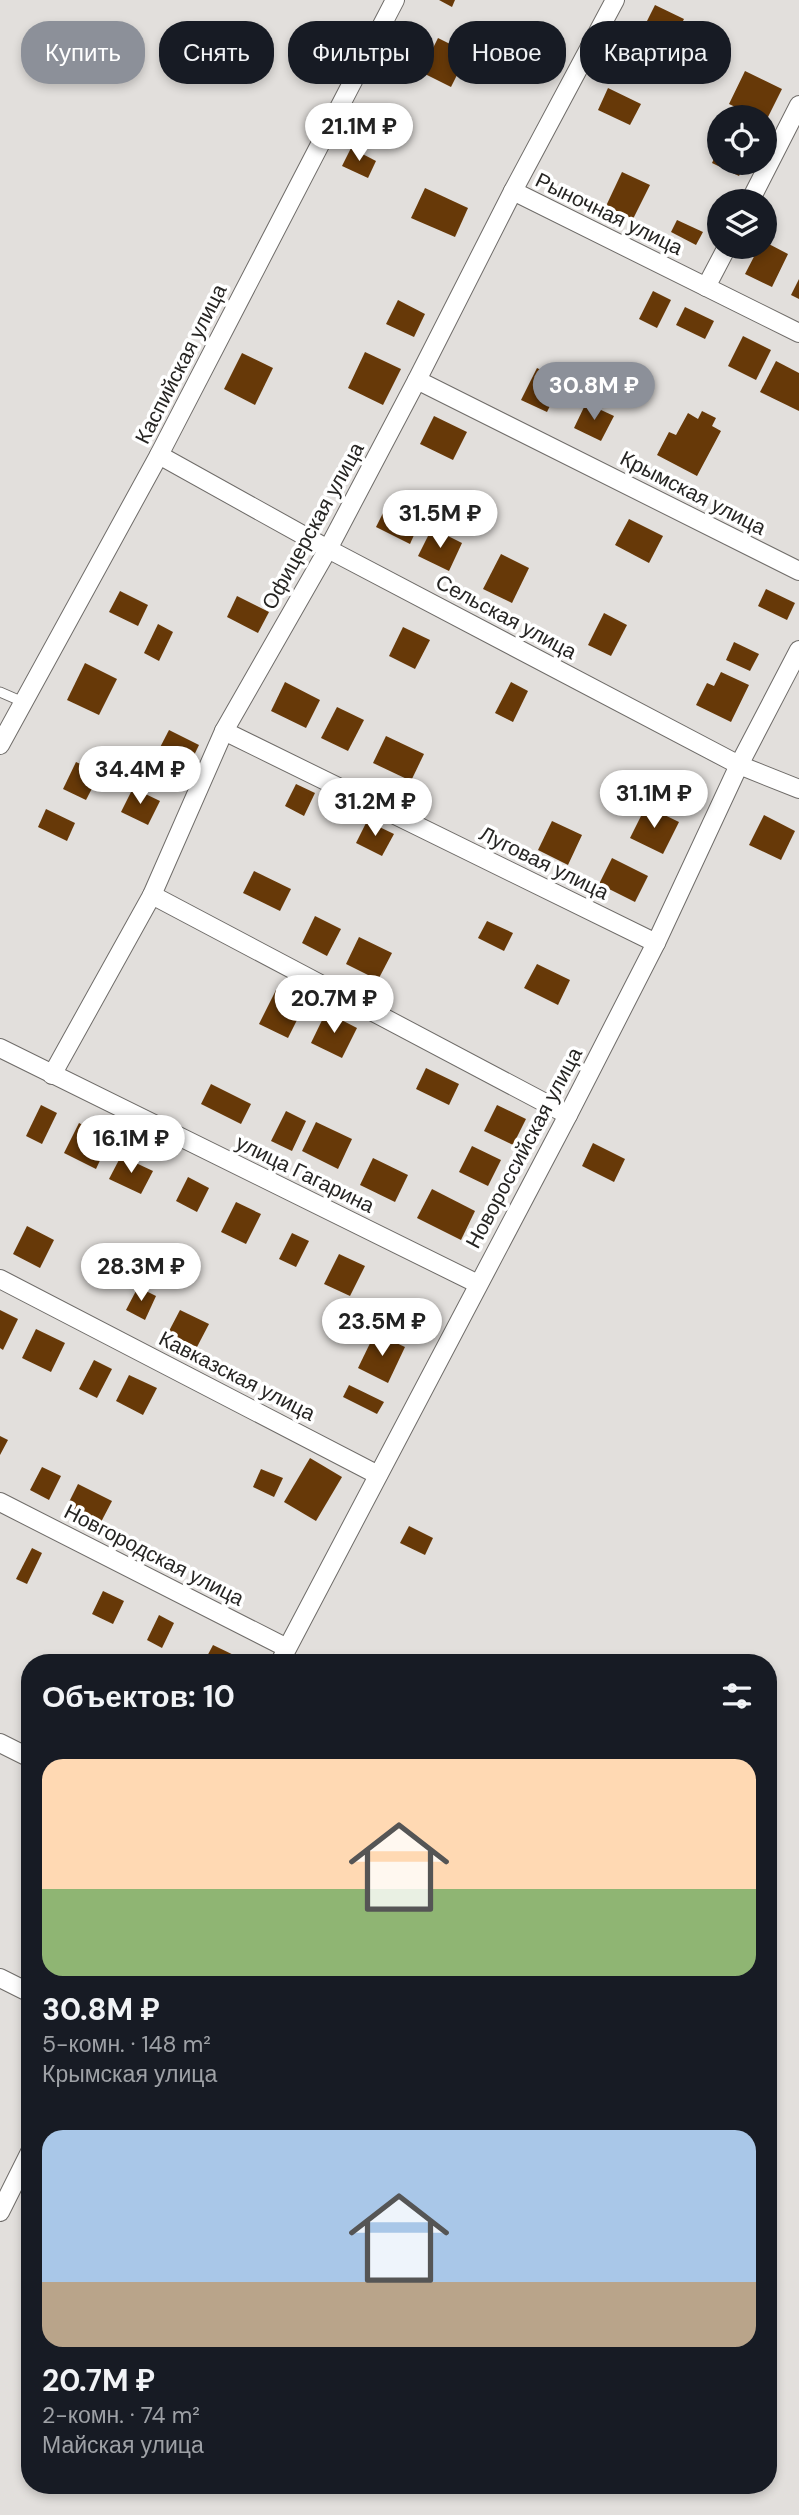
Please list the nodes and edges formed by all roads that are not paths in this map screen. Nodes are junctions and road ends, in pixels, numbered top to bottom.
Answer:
1 (395, 0) edge
2 (615, 0) edge
3 (799, 105) edge
4 (756, 189) edge
5 (513, 191) junction
6 (721, 259) edge
7 (706, 287) junction
8 (799, 333) edge
9 (417, 380) junction
10 (159, 455) junction
11 (328, 549) junction
12 (799, 571) edge
13 (799, 650) edge
14 (0, 692) edge
15 (23, 702) junction
16 (224, 731) junction
17 (0, 745) edge
18 (739, 765) junction
19 (799, 789) edge
20 (152, 895) junction
21 (656, 943) junction
22 (0, 1048) edge
23 (52, 1075) junction
24 (568, 1115) junction
25 (0, 1279) edge
26 (478, 1284) junction
27 (378, 1475) junction
28 (0, 1502) edge
29 (281, 1654) edge
30 (284, 1654) edge
31 (0, 1742) edge
32 (21, 1753) edge
33 (0, 1978) edge
34 (21, 1988) edge
35 (21, 2168) edge
36 (2, 2202) edge

1 - 10 street, Каспийская улица
2 - 5 street, Офицерская улица
3 - 4 street
5 - 7 street, Рыночная улица
5 - 9 street, Офицерская улица
6 - 7 street
7 - 8 street, Рыночная улица
9 - 11 street, Офицерская улица
9 - 12 street, Крымская улица
10 - 11 street, Сельская улица
10 - 15 street, Каспийская улица
11 - 16 street, Офицерская улица
11 - 18 street, Сельская улица
13 - 18 street, Новороссийская улица
14 - 15 lane
15 - 17 street, Каспийская улица
16 - 20 street, Офицерская улица
16 - 21 street, Луговая улица
18 - 19 street, Сельская улица
18 - 21 street, Новороссийская улица
20 - 23 street, Офицерская улица
20 - 24 street
21 - 24 street, Новороссийская улица
22 - 23 street, улица Гагарина
23 - 26 street, улица Гагарина
24 - 26 street, Новороссийская улица
25 - 27 street, Кавказская улица
26 - 27 street, Новороссийская улица
27 - 30 street, Новороссийская улица
28 - 29 street, Новгородская улица
31 - 32 street
33 - 34 street
35 - 36 street

